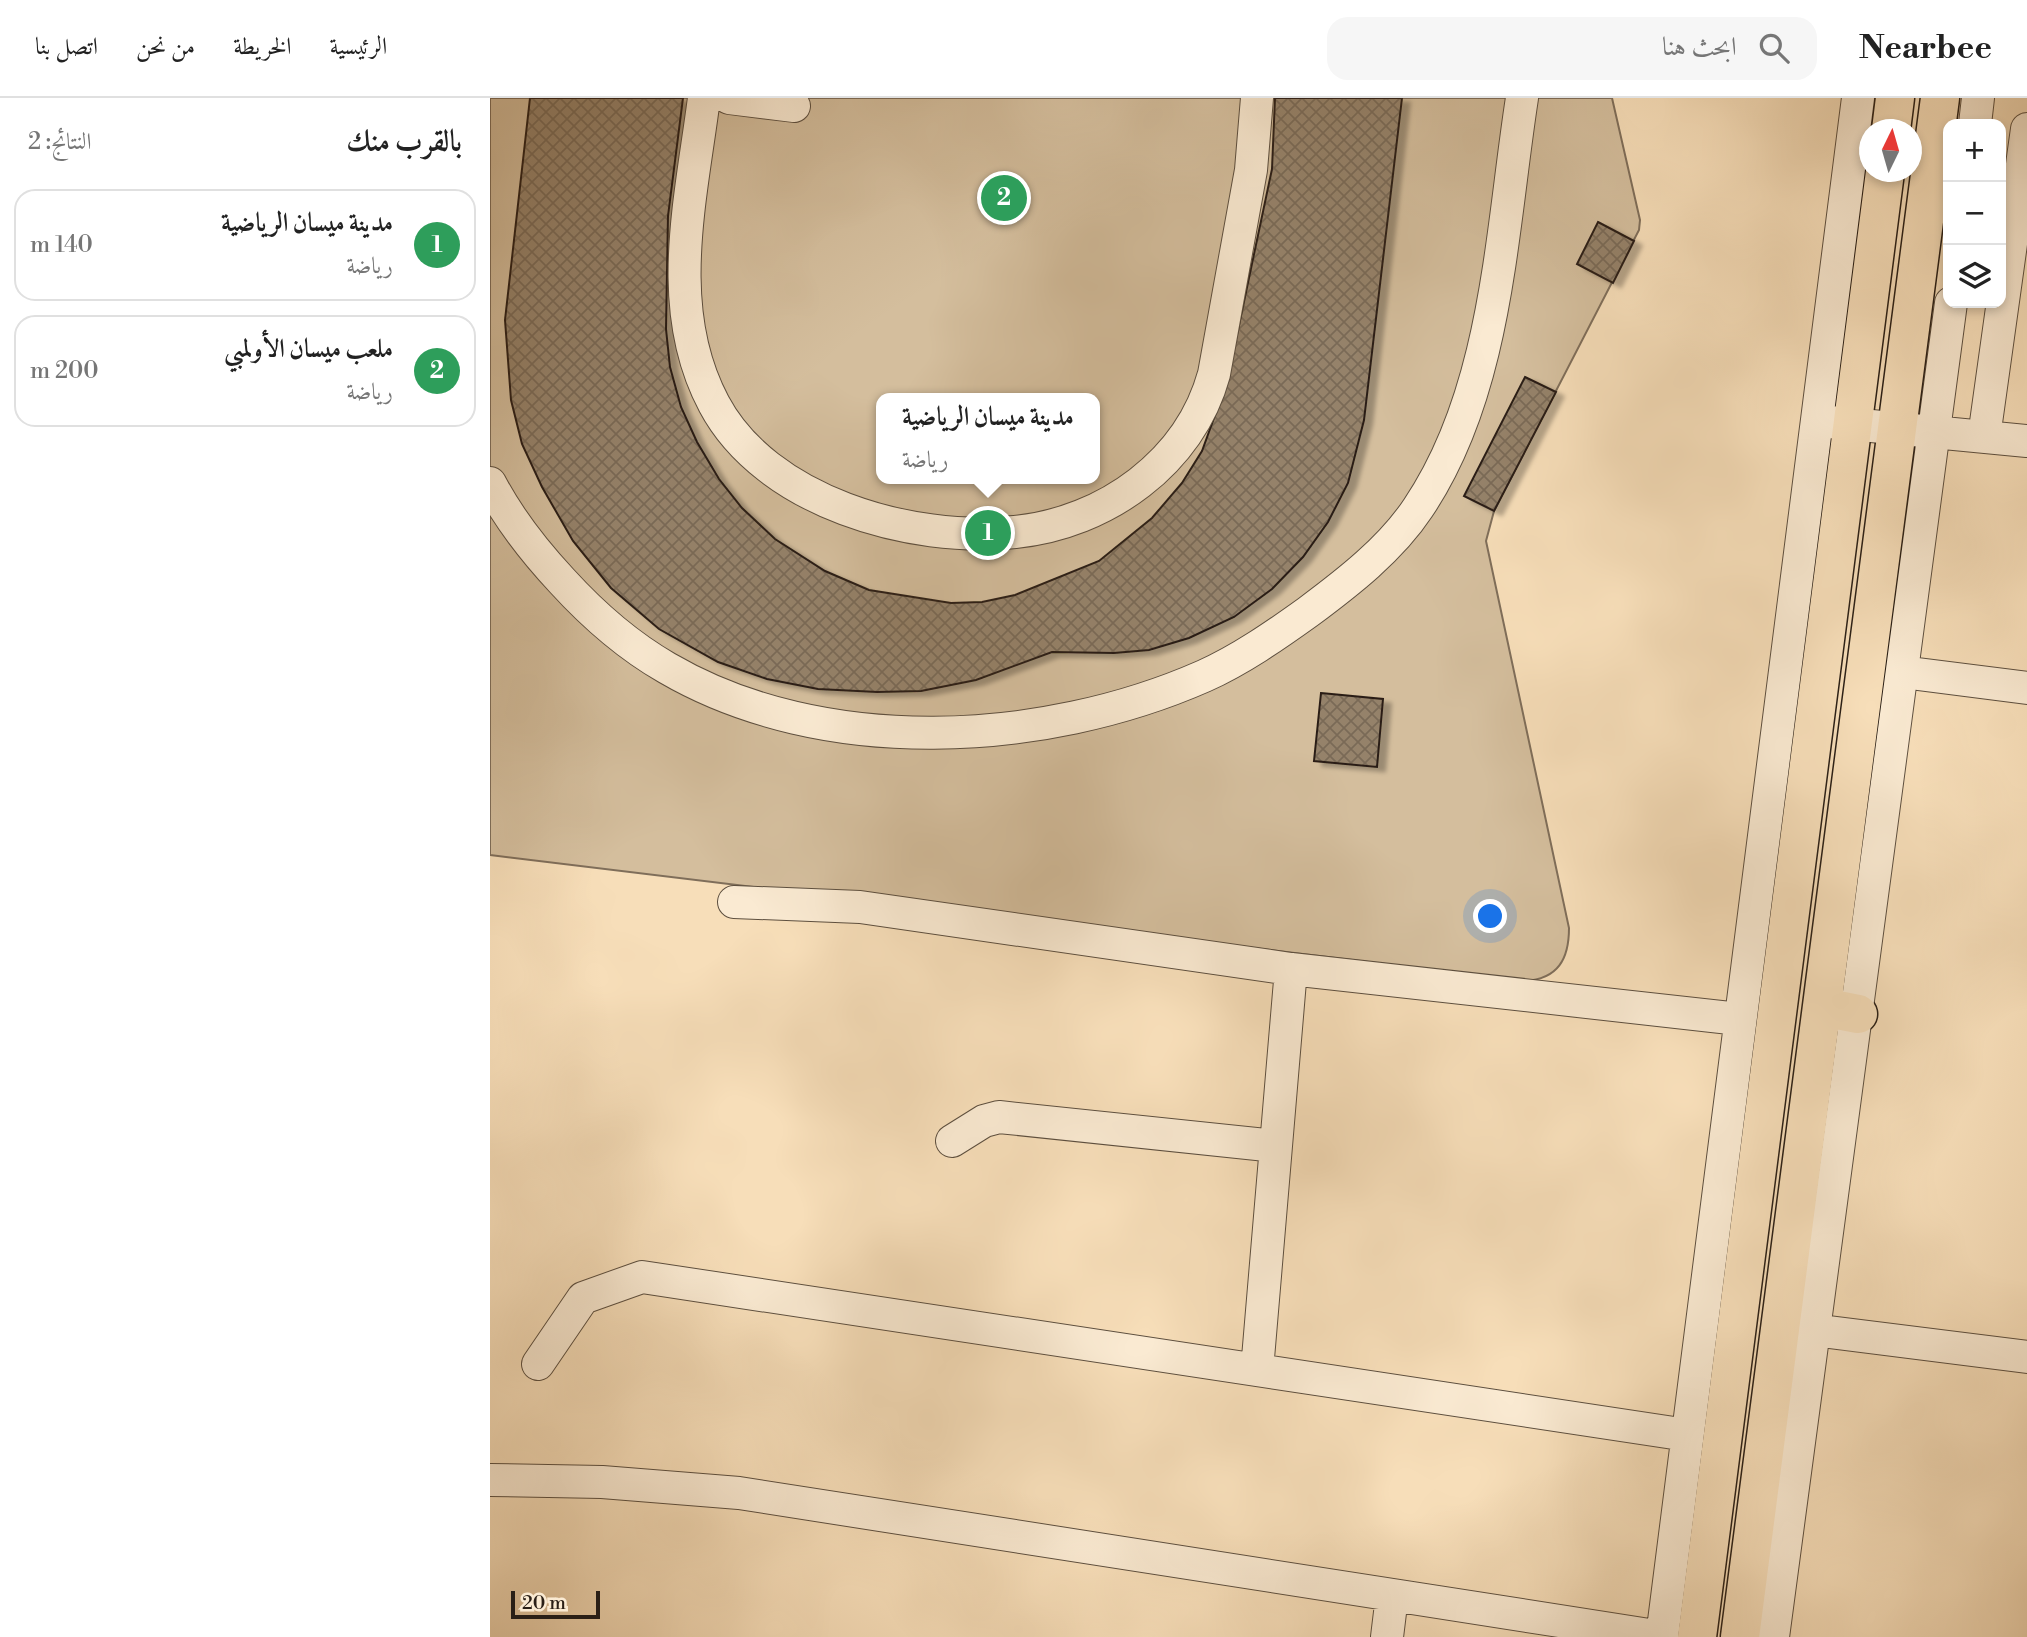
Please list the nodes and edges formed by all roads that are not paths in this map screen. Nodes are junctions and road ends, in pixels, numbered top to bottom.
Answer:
1 (704, 98) edge
2 (729, 98) edge
3 (1257, 98) edge
4 (1522, 98) edge
5 (1858, 98) edge
6 (1895, 98) edge
7 (1940, 98) edge
8 (1978, 98) edge
9 (794, 106) dead end
10 (1892, 119) edge
11 (1976, 119) edge
12 (2027, 129) edge
13 (1883, 182) edge
14 (1950, 308) edge
15 (1836, 422) junction
16 (1895, 428) junction
17 (1934, 432) junction
18 (1984, 437) junction
19 (2027, 441) edge
20 (490, 483) edge
21 (1902, 672) junction
22 (2027, 688) edge
23 (734, 902) dead end
24 (1291, 969) junction
25 (1840, 1010) junction
26 (1739, 1019) junction
27 (952, 1141) dead end
28 (1275, 1146) junction
29 (1813, 1330) junction
30 (2027, 1357) edge
31 (538, 1364) dead end
32 (1257, 1370) junction
33 (1687, 1435) junction
34 (490, 1480) edge
35 (1392, 1596) junction
36 (1387, 1637) edge
37 (1662, 1637) edge
38 (1697, 1637) edge
39 (1740, 1637) edge
40 (1773, 1637) edge

1 - 3 street
2 - 9 street
4 - 20 street
5 - 15 street
6 - 10 main road
7 - 16 main road
8 - 11 street
12 - 18 street
13 - 15 main road
14 - 17 street
15 - 16 street
15 - 26 street
15 - 38 main road
16 - 17 street
16 - 25 main road
17 - 18 street
17 - 21 street
18 - 19 street
21 - 22 street
21 - 25 street
23 - 24 street
24 - 26 street
24 - 28 street
25 - 29 street
25 - 39 main road
26 - 33 street
27 - 28 street
28 - 32 street
29 - 30 street
29 - 40 street
31 - 32 street
32 - 33 street
33 - 37 street
34 - 35 street
35 - 36 street
35 - 37 street

